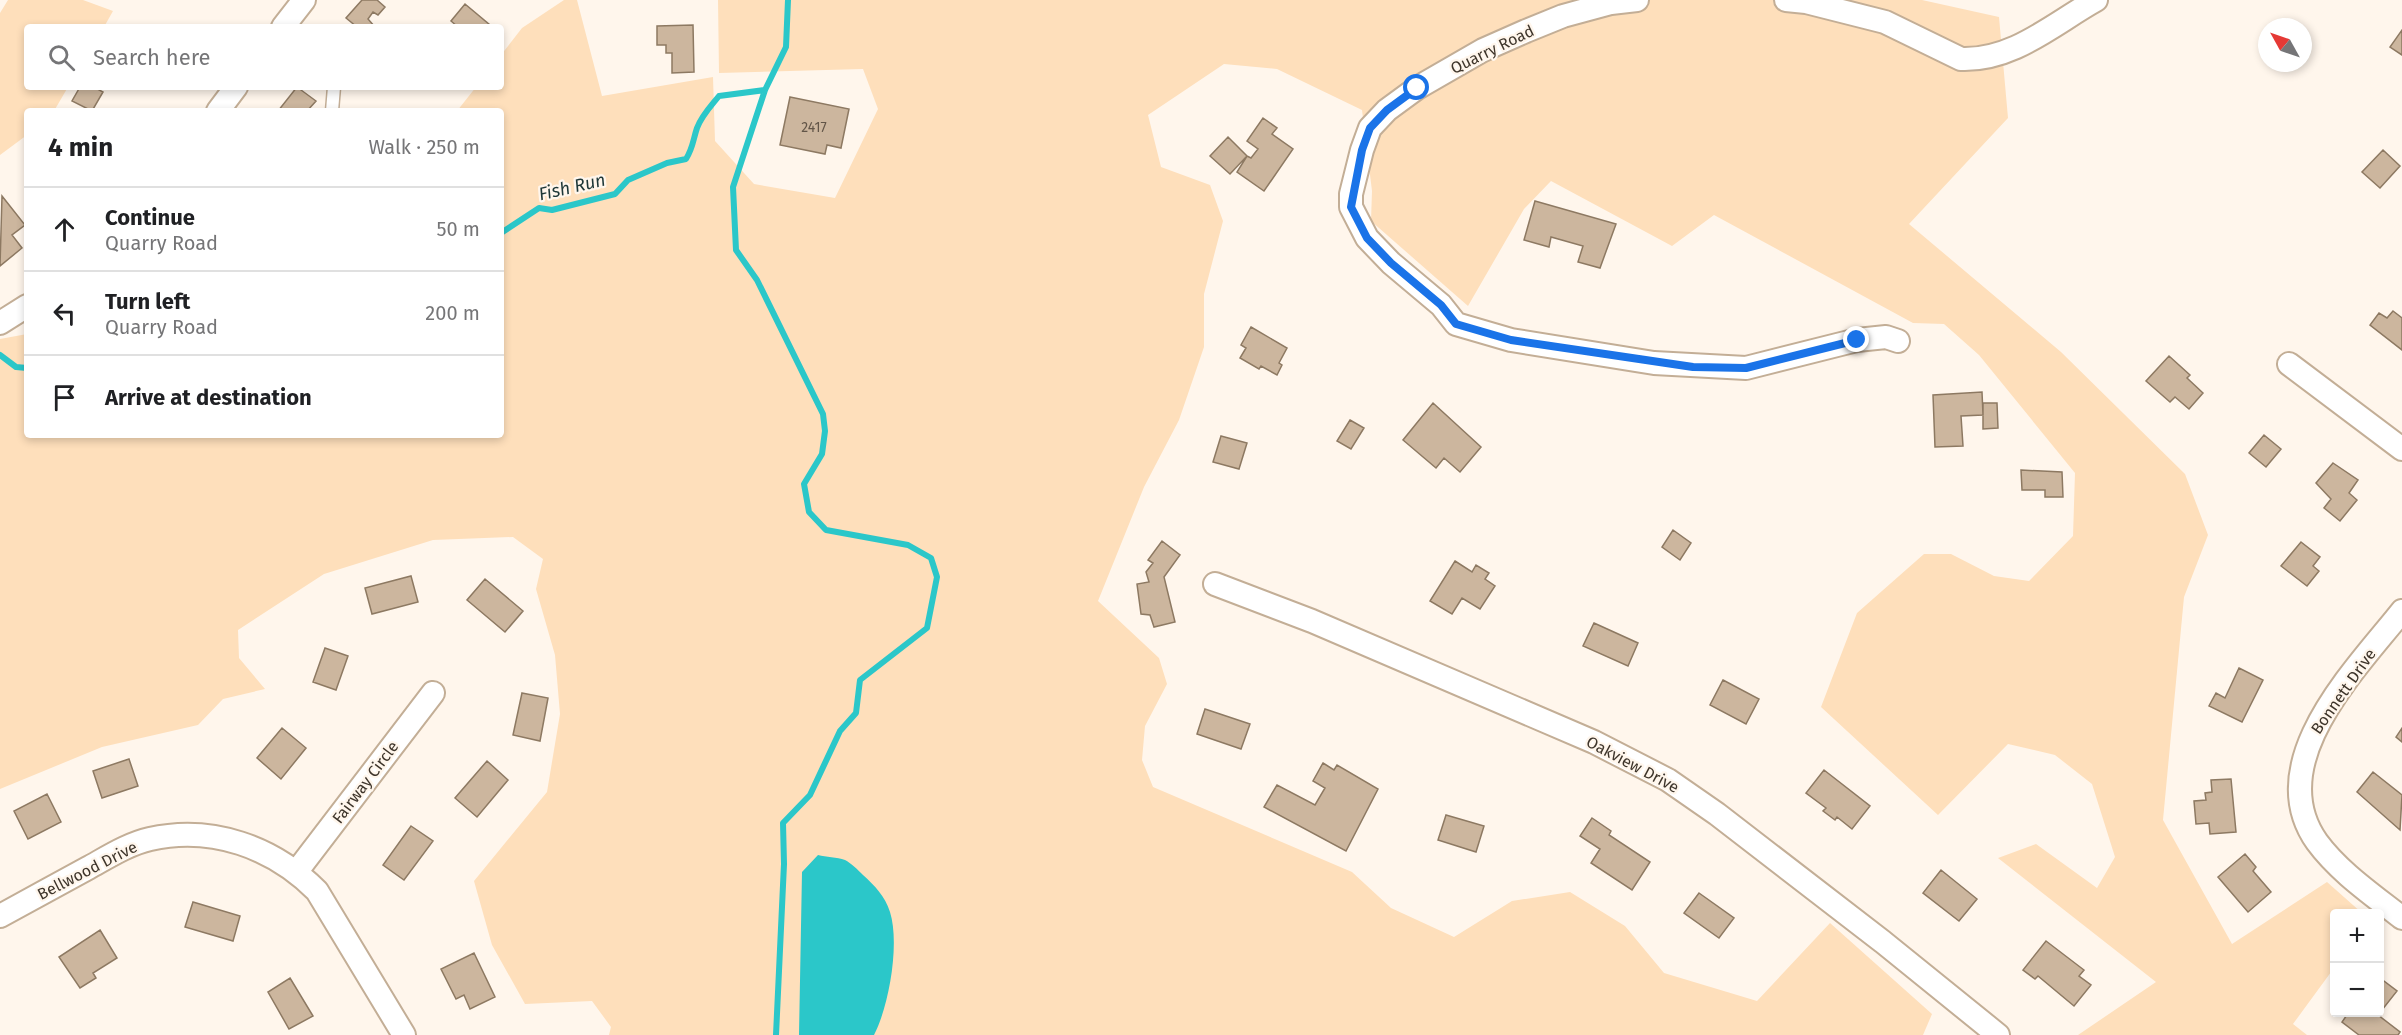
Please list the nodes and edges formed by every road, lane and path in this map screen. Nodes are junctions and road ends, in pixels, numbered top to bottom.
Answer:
1 (304, 0) edge
2 (1637, 0) edge
3 (1785, 0) edge
4 (2096, 0) edge
5 (285, 24) edge
6 (234, 90) edge
7 (334, 90) edge
8 (220, 108) edge
9 (332, 108) edge
10 (24, 308) edge
11 (0, 323) edge
12 (1898, 340) dead end
13 (2289, 364) dead end
14 (2402, 449) edge
15 (1215, 584) dead end
16 (2402, 610) edge
17 (433, 693) dead end
18 (297, 871) junction
19 (0, 916) edge
20 (2402, 918) edge
21 (404, 1035) edge
22 (1998, 1035) edge

1 - 5 street
2 - 12 street, Quarry Road
3 - 4 street
6 - 8 street
7 - 9 lane
10 - 11 street
13 - 14 street
15 - 22 street, Oakview Drive
16 - 20 street, Bonnett Drive
17 - 18 street, Fairway Circle
18 - 19 street, Bellwood Drive
18 - 21 street, Bellwood Drive

